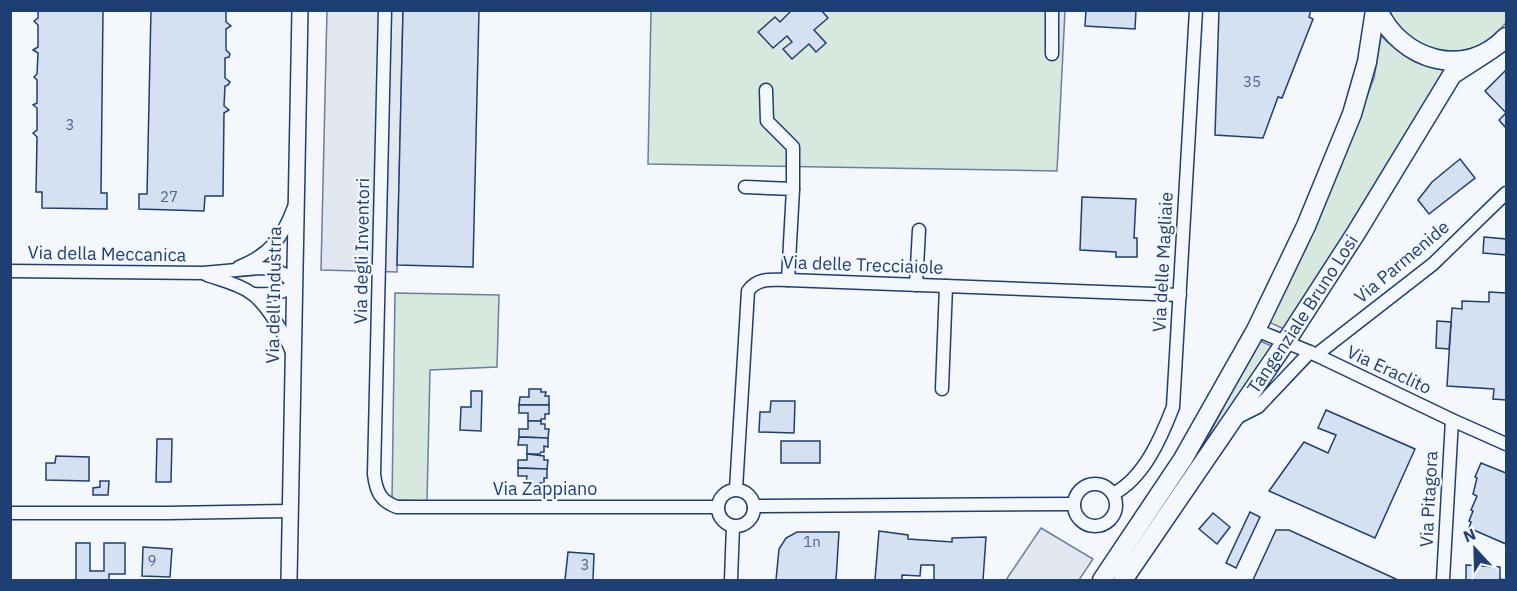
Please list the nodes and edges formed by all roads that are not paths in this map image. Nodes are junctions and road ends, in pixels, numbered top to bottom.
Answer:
1 (300, 10) edge
2 (385, 10) edge
3 (1052, 10) edge
4 (1196, 10) edge
5 (1377, 10) edge
6 (1506, 37) edge
7 (1486, 53) junction
8 (1052, 54) dead end
9 (766, 90) dead end
10 (745, 187) dead end
11 (793, 189) junction
12 (1506, 193) edge
13 (295, 202) junction
14 (919, 230) dead end
15 (10, 271) edge
16 (203, 273) junction
17 (788, 280) junction
18 (294, 284) junction
19 (916, 285) junction
20 (946, 286) junction
21 (253, 294) junction
22 (1180, 295) junction
23 (1256, 330) junction
24 (1285, 343) junction
25 (293, 354) junction
26 (1313, 354) junction
27 (942, 389) dead end
28 (1232, 420) junction
29 (1452, 420) junction
30 (1506, 444) edge
31 (736, 489) junction
32 (377, 493) joint
33 (1113, 494) junction
34 (1074, 504) junction
35 (754, 506) junction
36 (717, 507) junction
37 (290, 511) junction
38 (10, 513) edge
39 (733, 526) junction
40 (289, 580) edge
41 (731, 580) edge
42 (1102, 580) edge
43 (1123, 580) edge
44 (1443, 580) edge

1 - 13 street, Via dell'Industria
2 - 32 street, Via degli Inventori
3 - 8 street
4 - 22 street, Via delle Magliaie
5 - 7 main road, Tangenziale Bruno Losi
5 - 23 main road, Tangenziale Bruno Losi
6 - 7 main road, Tangenziale Bruno Losi
7 - 24 main road, Tangenziale Bruno Losi
9 - 11 street
10 - 11 street
11 - 17 street
12 - 26 street, Via Parmenide
13 - 16 street, Via della Meccanica
13 - 18 street, Via dell'Industria
14 - 19 street
15 - 16 street, Via della Meccanica
16 - 18 street, Via della Meccanica
16 - 21 street, Via della Meccanica
17 - 19 street, Via delle Trecciaiole
17 - 31 street, Via delle Trecciaiole
18 - 21 street, Via della Meccanica
18 - 25 street, Via dell'Industria
19 - 20 street, Via delle Trecciaiole
20 - 22 street, Via delle Trecciaiole
20 - 27 street
21 - 25 street, Via della Meccanica
22 - 33 street, Via delle Magliaie
23 - 24 street, Via Eraclito
23 - 42 main road, Tangenziale Bruno Losi
24 - 26 street, Via Eraclito
24 - 28 main road, Tangenziale Bruno Losi
25 - 37 street, Via dell'Industria
26 - 28 street, Via Parmenide
26 - 29 street, Via Eraclito
28 - 43 main road, Tangenziale Bruno Losi
29 - 30 street, Via Eraclito
29 - 44 street, Via Pitagora
31 - 35 street
31 - 36 street
32 - 36 street, Via Zappiano
33 - 34 street
33 - 34 street
34 - 35 street
35 - 39 street
36 - 39 street
37 - 38 street
37 - 40 street, Via dell'Industria
39 - 41 street

